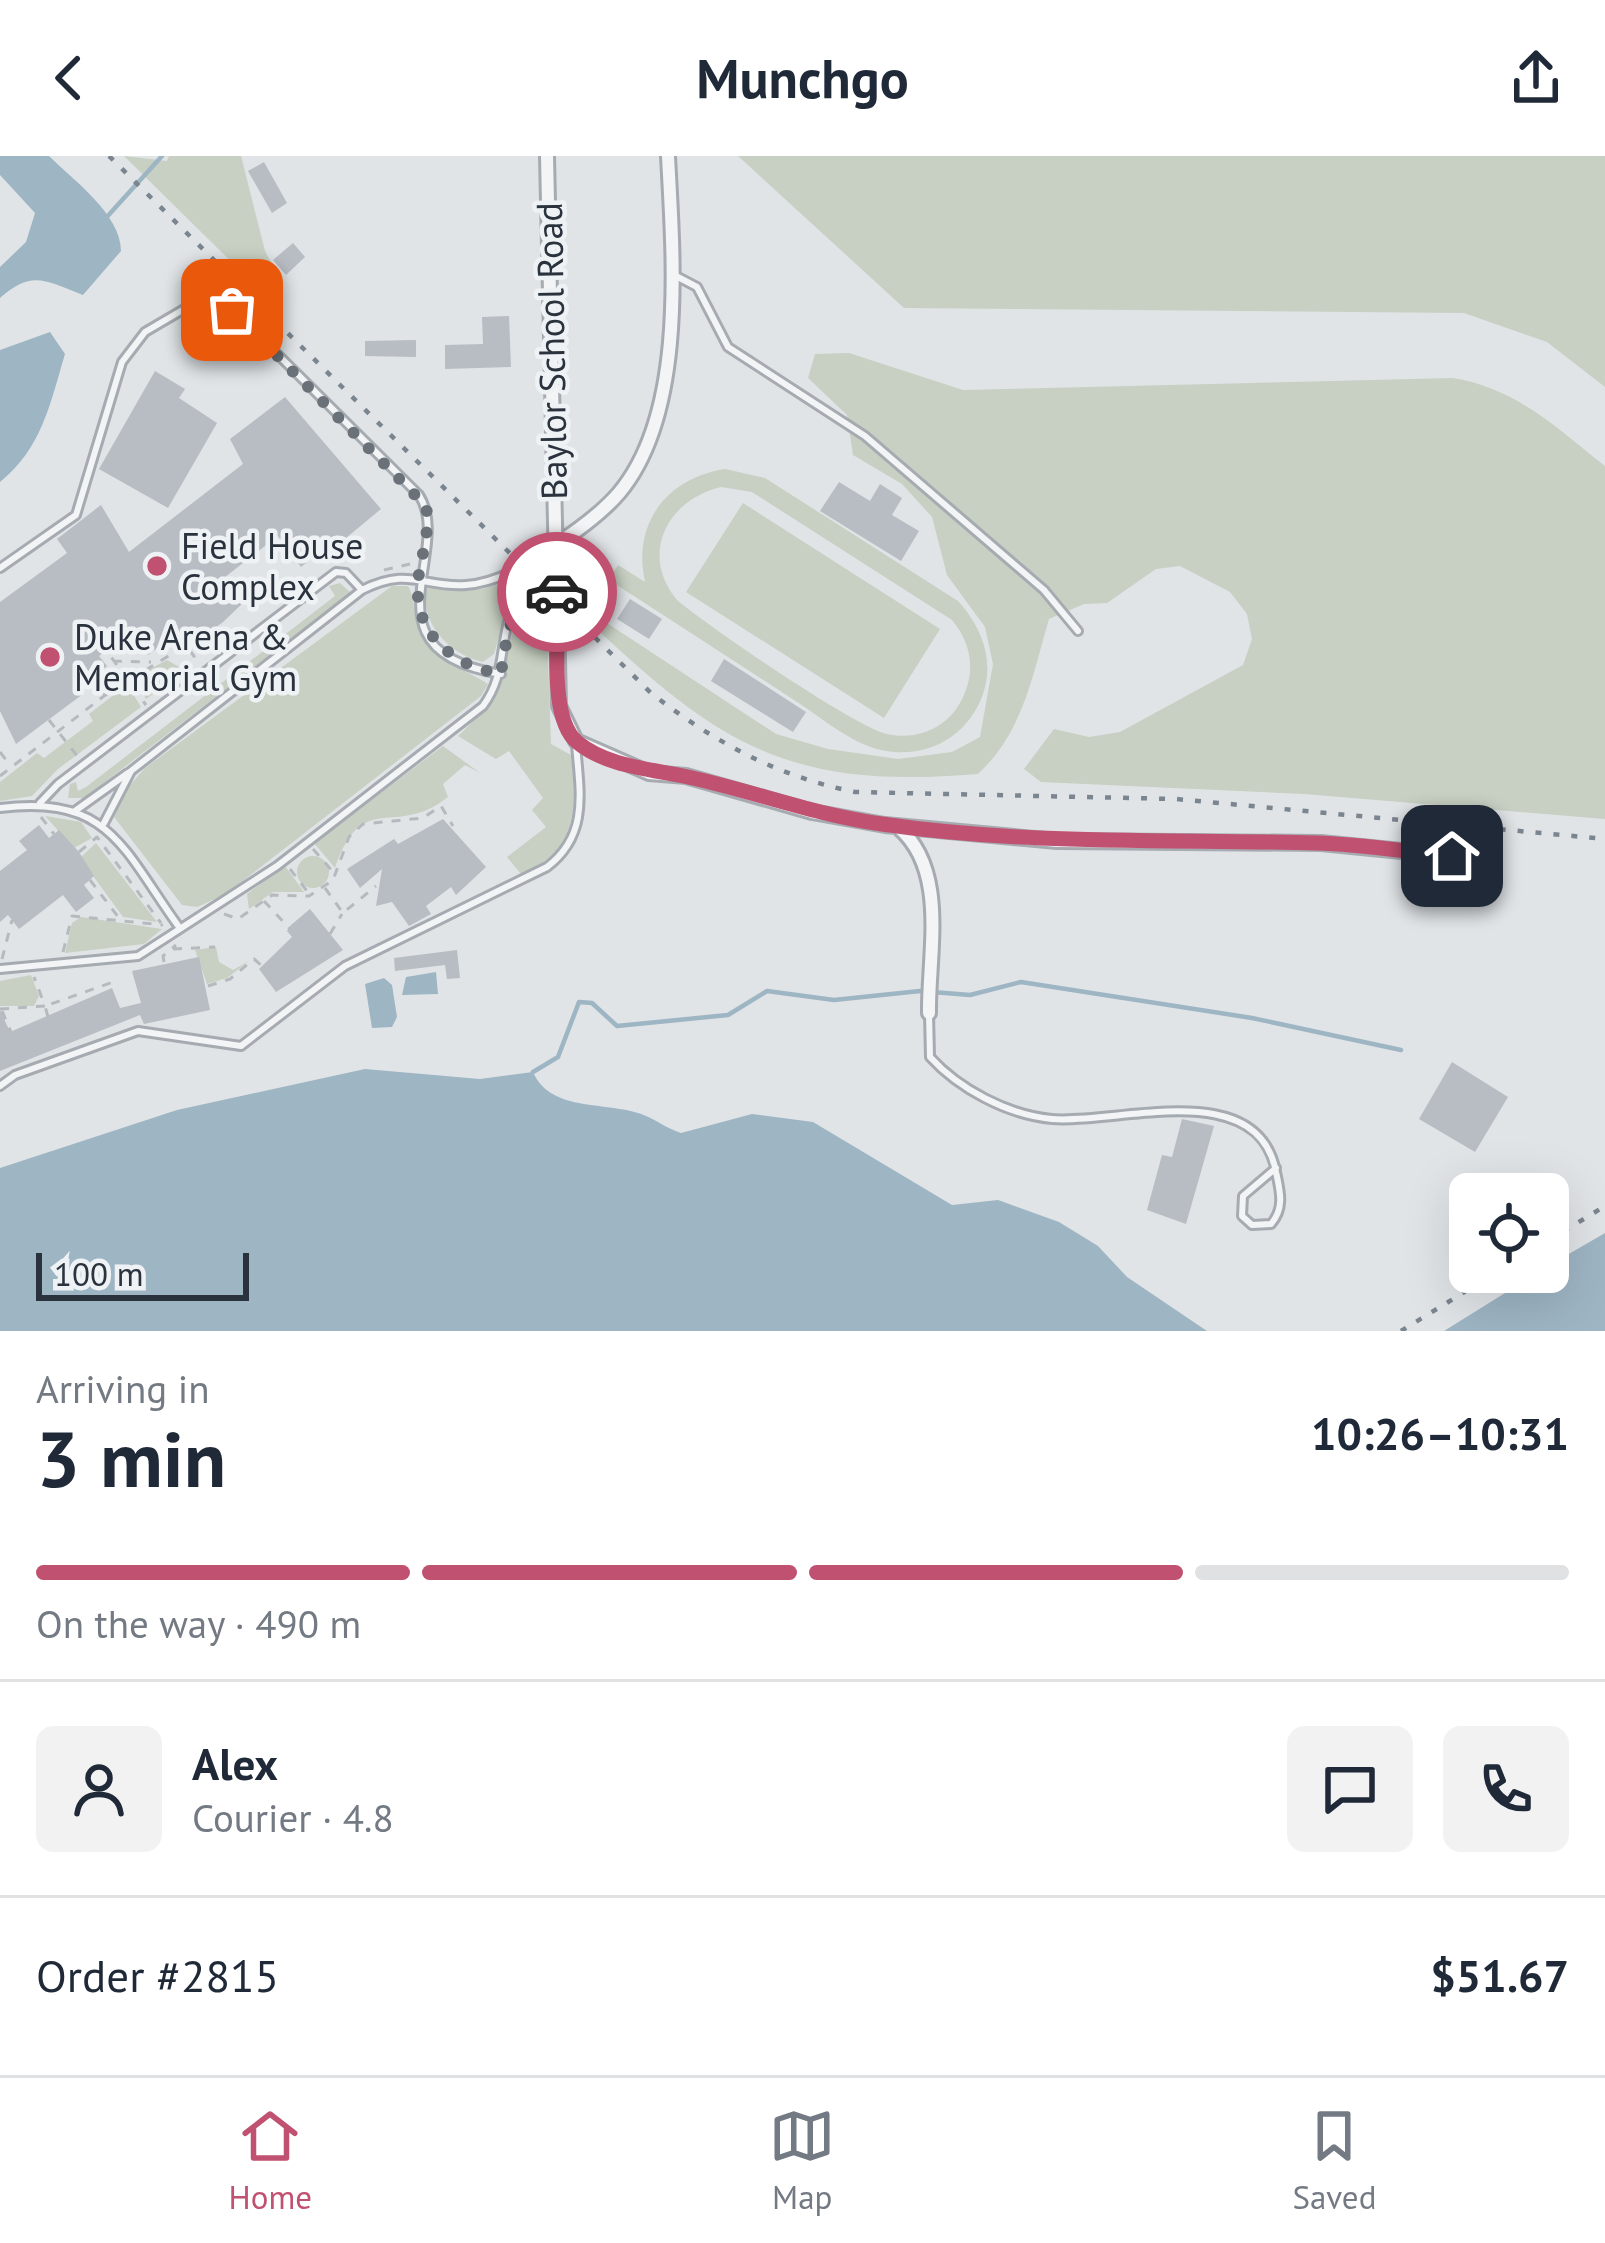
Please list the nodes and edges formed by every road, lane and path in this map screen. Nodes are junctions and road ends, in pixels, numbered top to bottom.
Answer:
1 (547, 156) edge
2 (668, 156) edge
3 (673, 275) junction
4 (554, 546) junction
5 (0, 568) edge
6 (418, 576) junction
7 (362, 590) junction
8 (1078, 631) dead end
9 (101, 643) dead end
10 (113, 661) junction
11 (152, 662) junction
12 (207, 673) junction
13 (501, 674) junction
14 (128, 680) junction
15 (104, 696) junction
16 (152, 713) junction
17 (576, 741) junction
18 (0, 752) edge
19 (12, 767) junction
20 (131, 771) junction
21 (1, 774) edge
22 (40, 803) junction
23 (0, 808) edge
24 (74, 811) junction
25 (104, 823) junction
26 (453, 826) dead end
27 (897, 826) junction
28 (79, 852) dead end
29 (1452, 856) dead end
30 (335, 875) junction
31 (90, 880) dead end
32 (324, 886) junction
33 (376, 886) dead end
34 (310, 895) junction
35 (264, 901) junction
36 (343, 913) junction
37 (223, 914) dead end
38 (120, 920) junction
39 (0, 927) edge
40 (178, 927) junction
41 (290, 929) dead end
42 (330, 934) dead end
43 (180, 942) dead end
44 (215, 946) dead end
45 (171, 950) junction
46 (61, 962) junction
47 (164, 962) dead end
48 (31, 965) junction
49 (262, 966) dead end
50 (0, 969) edge
51 (116, 981) dead end
52 (208, 986) dead end
53 (44, 1006) junction
54 (0, 1009) edge
55 (929, 1013) joint
56 (48, 1017) dead end
57 (11, 1032) dead end
58 (0, 1086) edge
59 (1276, 1168) junction

1 - 4 street, Baylor School Road
2 - 3 street
3 - 4 street
3 - 8 lane
4 - 6 lane
4 - 13 lane
4 - 17 street, Baylor School Road
5 - 6 lane
6 - 7 lane
6 - 13 lane
7 - 12 lane
7 - 20 lane
9 - 10 path
10 - 11 path
10 - 14 path
10 - 15 path
11 - 12 path
11 - 14 path
12 - 16 lane
13 - 40 lane
14 - 15 path
14 - 16 path
15 - 19 path
16 - 22 lane
17 - 27 street
17 - 58 lane
18 - 19 path
19 - 21 path
20 - 24 lane
20 - 25 lane
22 - 23 lane
22 - 24 lane
24 - 25 lane
25 - 40 lane
26 - 30 path
27 - 29 street
27 - 55 street
28 - 38 path
30 - 32 path
30 - 34 path
31 - 38 path
32 - 34 path
32 - 36 path
33 - 36 path
34 - 35 path
35 - 37 path
35 - 41 path
36 - 42 path
38 - 46 path
39 - 50 path
40 - 46 lane
43 - 45 path
44 - 45 path
45 - 47 path
46 - 48 lane
48 - 50 lane
48 - 53 path
49 - 52 path
51 - 53 path
53 - 54 path
53 - 56 path
54 - 57 path
55 - 59 lane
59 - 59 lane

